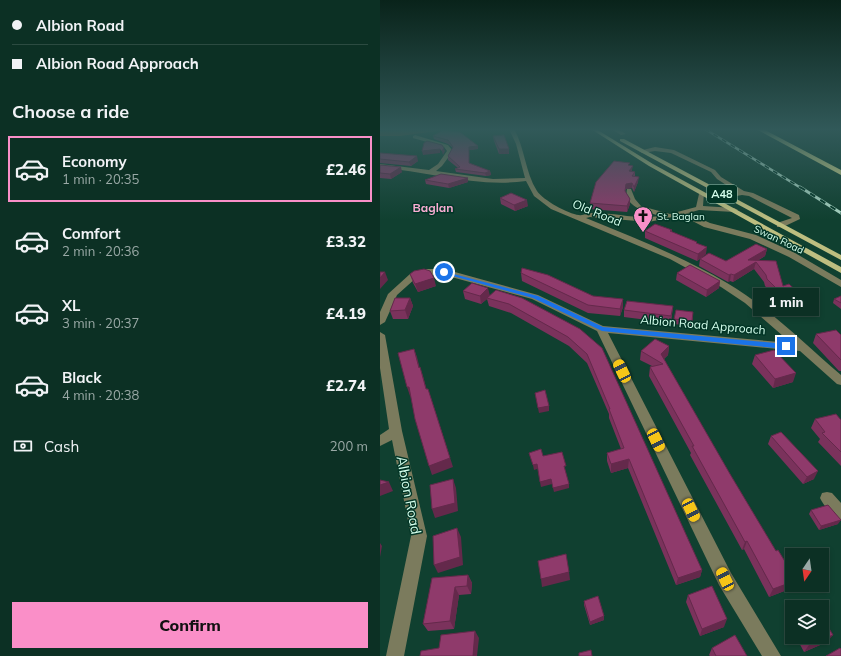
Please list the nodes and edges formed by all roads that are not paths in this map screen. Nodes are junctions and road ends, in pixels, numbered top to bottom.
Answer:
1 (444, 160) edge
2 (524, 160) edge
3 (641, 160) edge
4 (658, 160) edge
5 (690, 160) edge
6 (817, 160) edge
7 (829, 160) edge
8 (380, 166) edge
9 (841, 166) edge
10 (431, 171) junction
11 (841, 172) edge
12 (529, 179) junction
13 (629, 190) dead end
14 (742, 193) junction
15 (702, 194) junction
16 (727, 197) junction
17 (699, 208) junction
18 (734, 210) junction
19 (682, 213) junction
20 (671, 216) junction
21 (578, 218) junction
22 (780, 225) junction
23 (841, 258) edge
24 (841, 270) edge
25 (841, 284) edge
26 (380, 322) edge
27 (602, 329) junction
28 (380, 335) edge
29 (802, 348) junction
30 (841, 382) edge
31 (396, 431) junction
32 (380, 441) edge
33 (827, 498) dead end
34 (841, 513) edge
35 (395, 656) edge
36 (772, 656) edge

1 - 10 street
2 - 12 street, Old Road
3 - 15 main road, A48
4 - 16 main road, A48
5 - 14 street
6 - 11 highway
7 - 9 highway
8 - 10 street
10 - 12 street
12 - 21 street, Old Road
13 - 20 street
14 - 16 street
14 - 22 street
15 - 17 street
15 - 18 main road, A48
16 - 22 main road, A48
17 - 18 street
17 - 19 street
18 - 24 main road, A48
19 - 20 street
19 - 25 street, Swan Road
20 - 21 street
21 - 29 street, Old Road
22 - 23 main road, A48
26 - 27 street
27 - 29 street, Albion Road Approach
27 - 36 street
28 - 31 street, Albion Road
29 - 30 street, Old Road
31 - 32 street
31 - 35 street, Albion Road
33 - 34 street

